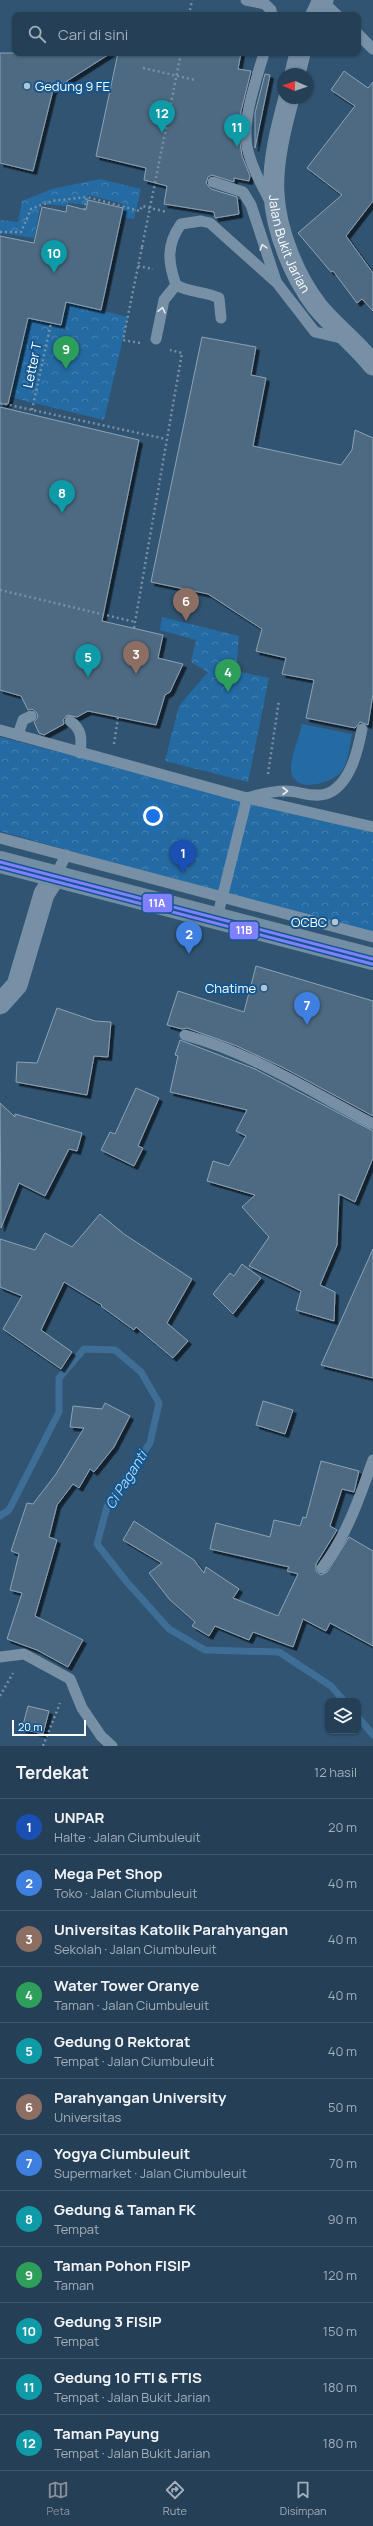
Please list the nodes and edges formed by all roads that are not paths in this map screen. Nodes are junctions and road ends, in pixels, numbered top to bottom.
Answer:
1 (246, 0) edge
2 (271, 12) edge
3 (361, 37) edge
4 (373, 49) edge
5 (263, 56) edge
6 (299, 56) edge
7 (296, 68) edge
8 (288, 104) edge
9 (213, 182) dead end
10 (276, 212) junction
11 (277, 283) junction
12 (176, 285) junction
13 (221, 318) dead end
14 (156, 339) dead end
15 (348, 340) junction
16 (373, 365) edge
17 (31, 716) dead end
18 (70, 721) dead end
19 (362, 729) dead end
20 (0, 730) edge
21 (18, 735) junction
22 (80, 753) junction
23 (247, 798) junction
24 (373, 827) edge
25 (0, 838) edge
26 (66, 855) junction
27 (0, 862) edge
28 (54, 877) junction
29 (223, 896) junction
30 (217, 918) junction
31 (373, 937) edge
32 (373, 959) edge
33 (0, 1004) edge
34 (185, 1035) dead end
35 (373, 1124) edge
36 (373, 1460) edge
37 (322, 1568) dead end
38 (0, 1657) edge
39 (112, 1746) edge

1 - 2 lane
3 - 4 lane
5 - 10 lane
6 - 7 street
8 - 10 street, Jalan Bukit Jarian
11 -> 9 lane
10 - 15 street, Jalan Bukit Jarian
11 - 12 lane
11 - 15 lane
12 - 13 lane
14 -> 12 lane
15 - 16 street, Jalan Bukit Jarian
17 - 21 lane
18 - 22 lane
23 -> 19 lane
20 - 21 lane
21 - 22 lane
22 - 23 lane
23 - 24 lane
23 - 29 lane
25 - 26 lane
26 - 28 lane
26 - 29 lane
27 - 28 main road
28 - 30 main road
28 - 33 street
29 - 30 lane
29 - 31 lane
30 - 32 main road
34 - 35 lane
36 - 37 lane
38 - 39 lane

